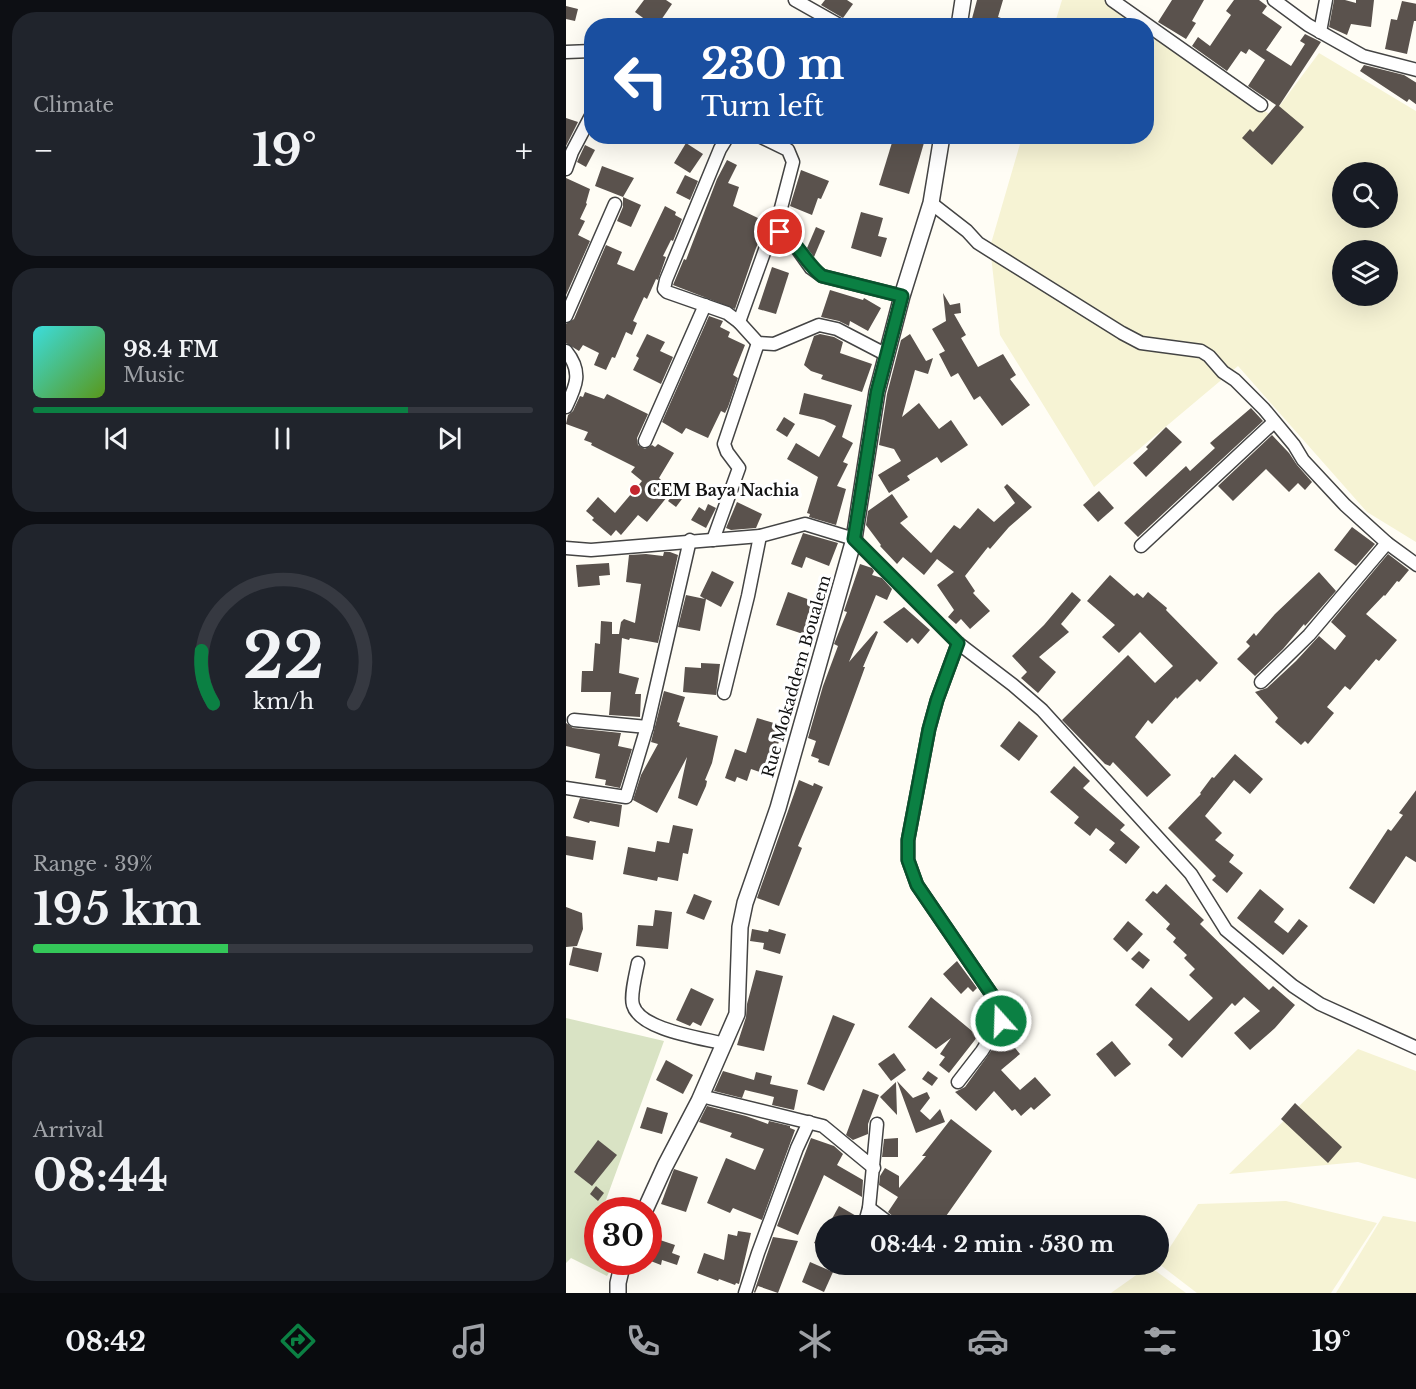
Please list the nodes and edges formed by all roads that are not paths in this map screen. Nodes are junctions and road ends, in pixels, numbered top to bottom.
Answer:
1 (795, 0) edge
2 (963, 0) edge
3 (1112, 0) edge
4 (1274, 0) edge
5 (1326, 0) edge
6 (827, 18) edge
7 (960, 18) edge
8 (1138, 18) edge
9 (1154, 29) edge
10 (1320, 32) junction
11 (584, 51) edge
12 (566, 52) edge
13 (1416, 70) edge
14 (1262, 105) dead end
15 (584, 129) edge
16 (723, 144) edge
17 (776, 144) edge
18 (941, 144) edge
19 (566, 169) edge
20 (615, 204) dead end
21 (931, 204) junction
22 (775, 231) junction
23 (902, 296) junction
24 (705, 305) junction
25 (566, 316) edge
26 (739, 322) junction
27 (758, 343) junction
28 (566, 351) edge
29 (887, 355) junction
30 (566, 407) edge
31 (1274, 422) junction
32 (645, 441) dead end
33 (761, 536) junction
34 (854, 539) junction
35 (690, 540) junction
36 (713, 540) junction
37 (1387, 543) junction
38 (1141, 546) dead end
39 (566, 548) edge
40 (1416, 565) edge
41 (958, 643) junction
42 (1261, 682) dead end
43 (724, 693) dead end
44 (574, 720) dead end
45 (647, 727) junction
46 (566, 788) edge
47 (638, 963) dead end
48 (725, 1044) junction
49 (1416, 1048) edge
50 (959, 1082) dead end
51 (701, 1096) junction
52 (809, 1122) junction
53 (877, 1124) dead end
54 (874, 1168) junction
55 (651, 1197) edge
56 (869, 1208) junction
57 (867, 1215) edge
58 (878, 1215) edge
59 (620, 1275) edge
60 (618, 1293) edge
61 (745, 1293) edge

1 - 6 street
2 - 7 street
3 - 8 street
4 - 10 street
5 - 10 street
9 - 14 street
10 - 13 street
11 - 12 street
15 - 19 street
16 - 24 street
17 - 22 street
18 - 21 street, Rue Mokaddem Boualem
20 - 25 street
21 - 23 street, Rue Mokaddem Boualem
21 - 31 street
22 - 23 street
22 - 26 street
23 - 29 street, Rue Mokaddem Boualem
24 - 26 street
24 - 32 street
26 - 27 street
27 - 29 street
27 - 36 street
28 - 30 street
29 - 34 street, Rue Mokaddem Boualem
31 - 37 street
31 - 38 street
33 - 34 street
33 - 36 street
33 - 43 street
34 - 41 street
34 - 48 street, Rue Mokaddem Boualem
35 - 36 street
35 - 39 street
35 - 45 street
37 - 40 street
37 - 42 street
41 - 49 street
41 - 50 street
44 - 45 street
45 - 46 street
47 - 48 street
48 - 51 street, Rue Mokaddem Boualem
51 - 52 street
51 - 55 street, Rue Mokaddem Boualem
52 - 54 street
52 - 61 street
53 - 54 street
54 - 56 street
56 - 57 street
56 - 58 street
59 - 60 street

